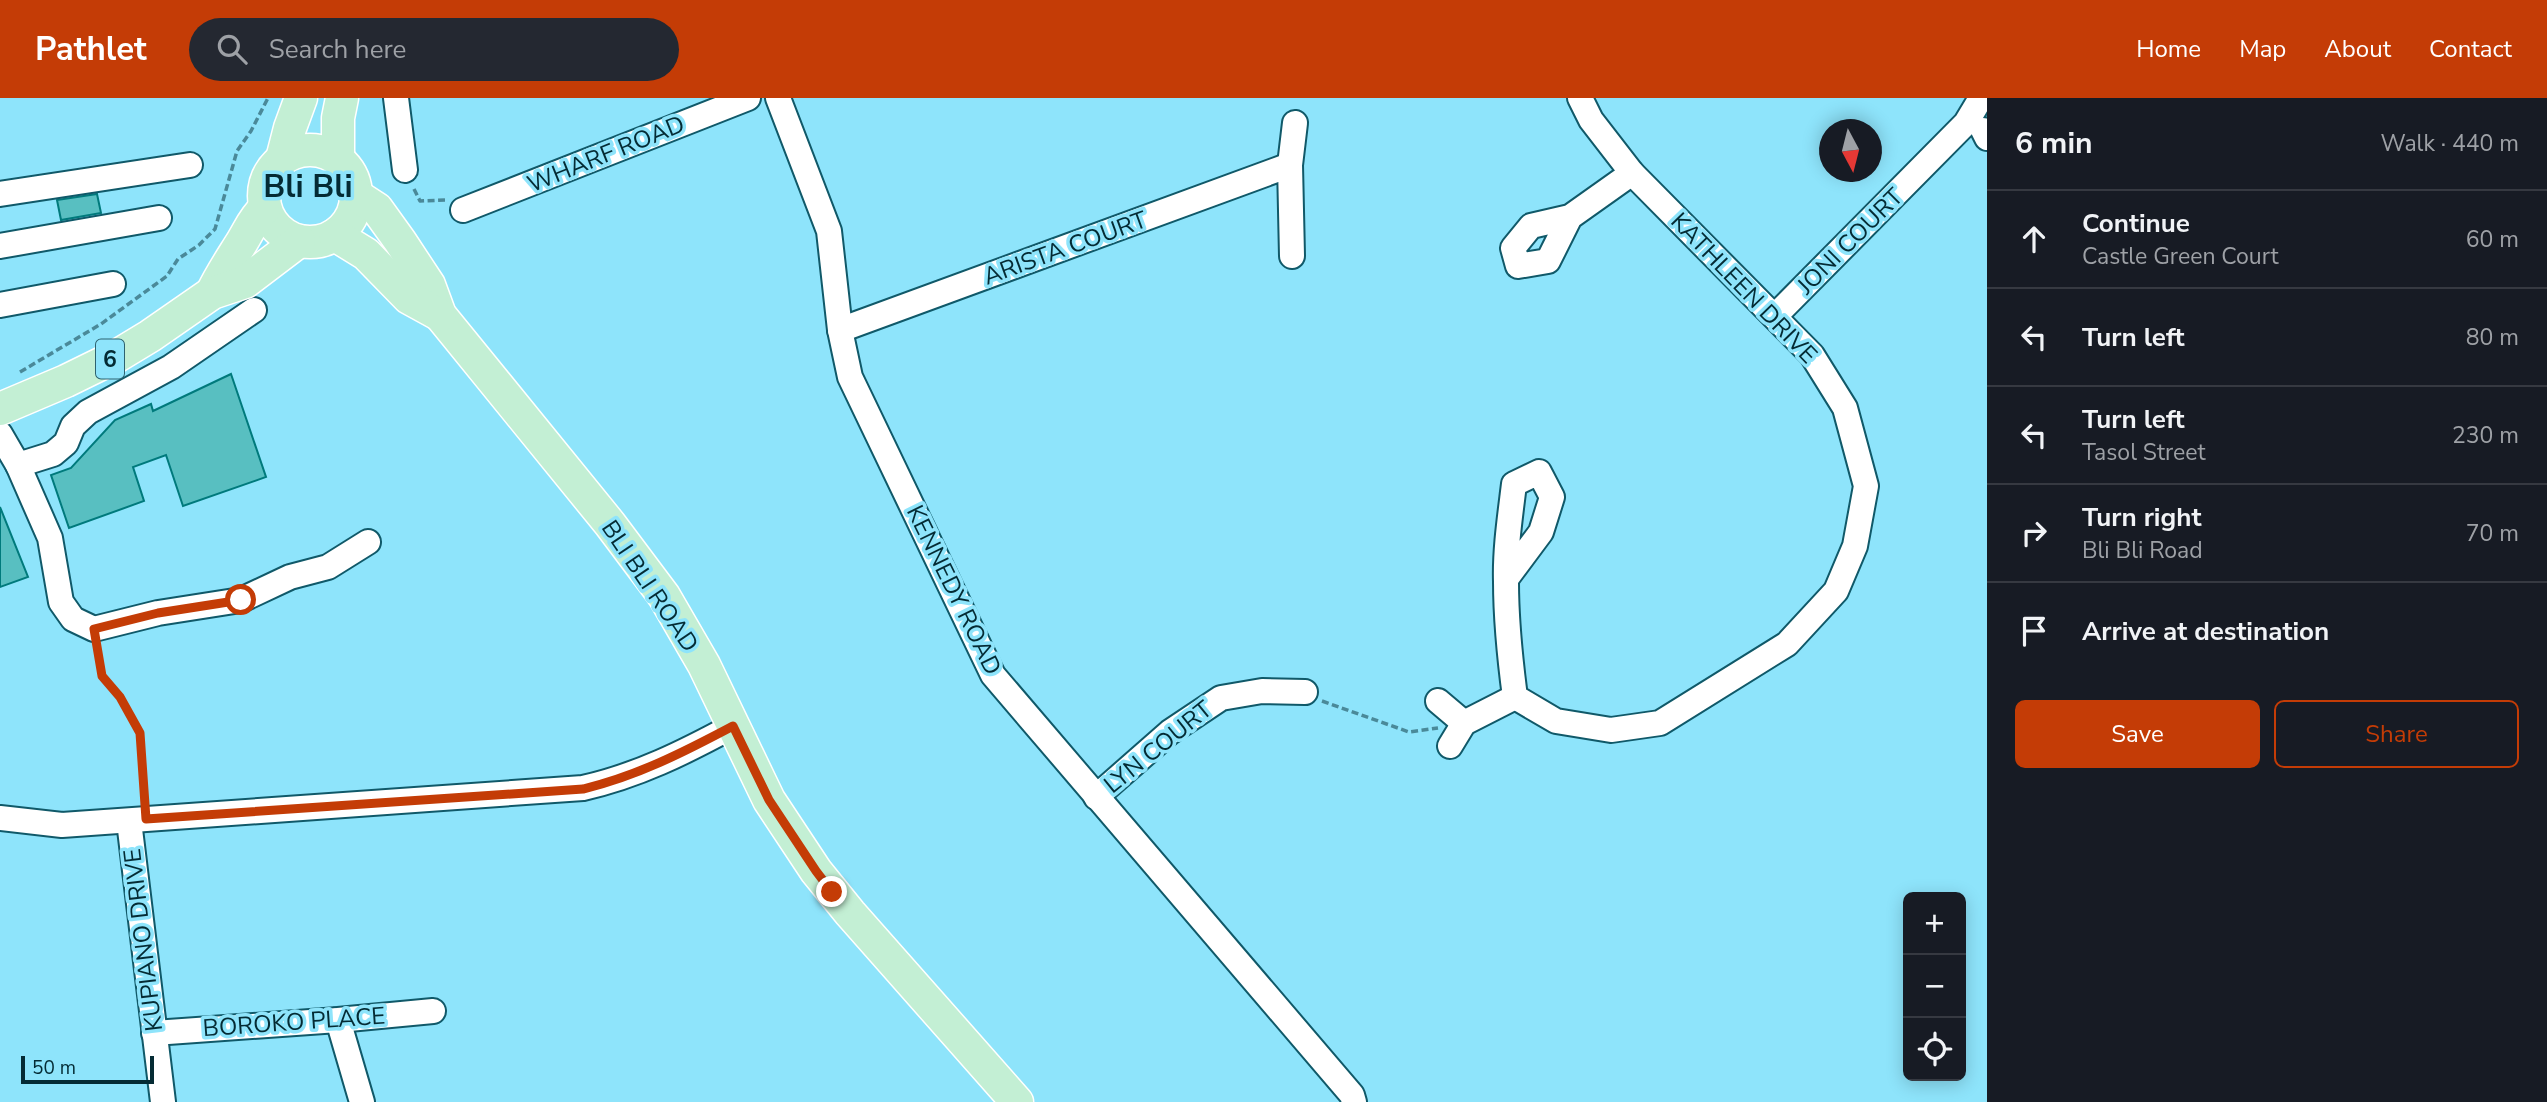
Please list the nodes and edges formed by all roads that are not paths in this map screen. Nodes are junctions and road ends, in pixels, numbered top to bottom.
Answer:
1 (301, 98) edge
2 (342, 98) edge
3 (396, 98) edge
4 (748, 98) edge
5 (778, 98) edge
6 (1580, 98) edge
7 (1981, 98) edge
8 (1295, 122) dead end
9 (1986, 132) edge
10 (338, 158) junction
11 (282, 159) junction
12 (190, 165) dead end
13 (1290, 165) junction
14 (1925, 165) junction
15 (405, 170) road end
16 (1632, 173) junction
17 (0, 194) edge
18 (357, 196) junction
19 (265, 208) junction
20 (463, 210) road end
21 (1570, 217) dead end
22 (159, 218) dead end
23 (335, 235) junction
24 (299, 241) junction
25 (0, 246) edge
26 (1292, 256) dead end
27 (113, 284) dead end
28 (212, 293) junction
29 (0, 305) edge
30 (254, 310) dead end
31 (440, 315) junction
32 (1775, 316) junction
33 (840, 330) junction
34 (0, 409) edge
35 (0, 434) edge
36 (18, 465) junction
37 (368, 542) dead end
38 (1506, 579) dead end
39 (1305, 692) road end
40 (1515, 697) junction
41 (1438, 701) dead end
42 (1464, 723) junction
43 (733, 726) junction
44 (1450, 746) dead end
45 (1096, 797) junction
46 (0, 818) edge
47 (137, 820) junction
48 (433, 1011) dead end
49 (338, 1020) junction
50 (154, 1033) junction
51 (163, 1102) edge
52 (362, 1102) edge
53 (1017, 1102) edge
54 (1354, 1102) edge

1 - 11 main road, 6
2 - 10 main road
3 - 15 street
4 - 20 street, WHARF ROAD
5 - 33 street, KENNEDY ROAD
6 - 16 street, KATHLEEN DRIVE
7 - 14 street, JONI COURT
8 - 13 street
9 - 14 street, JONI COURT
10 - 11 main road
10 - 18 main road
11 - 19 main road, 6
12 - 17 street
13 - 26 street
13 - 33 street, ARISTA COURT
14 - 32 street, JONI COURT
16 - 21 street
16 - 32 street, KATHLEEN DRIVE
18 - 23 main road
18 - 31 main road, BLI BLI ROAD
19 - 24 main road
19 - 28 main road, 6
22 - 25 street
23 - 24 main road, 6
23 - 31 main road, BLI BLI ROAD
24 - 28 main road, 6
27 - 29 street
28 - 34 main road, 6
30 - 36 street
31 - 43 main road, BLI BLI ROAD
32 - 40 street, KATHLEEN DRIVE
33 - 45 street, KENNEDY ROAD
35 - 36 street
36 - 37 street
38 - 40 street
39 - 45 street, LYN COURT
40 - 42 street
41 - 42 street
42 - 44 street
43 - 47 street
43 - 53 main road, BLI BLI ROAD
45 - 54 street, KENNEDY ROAD
46 - 47 street
47 - 50 street, KUPIANO DRIVE
48 - 49 street, BOROKO PLACE
49 - 50 street, BOROKO PLACE
49 - 52 street
50 - 51 street, KUPIANO DRIVE

